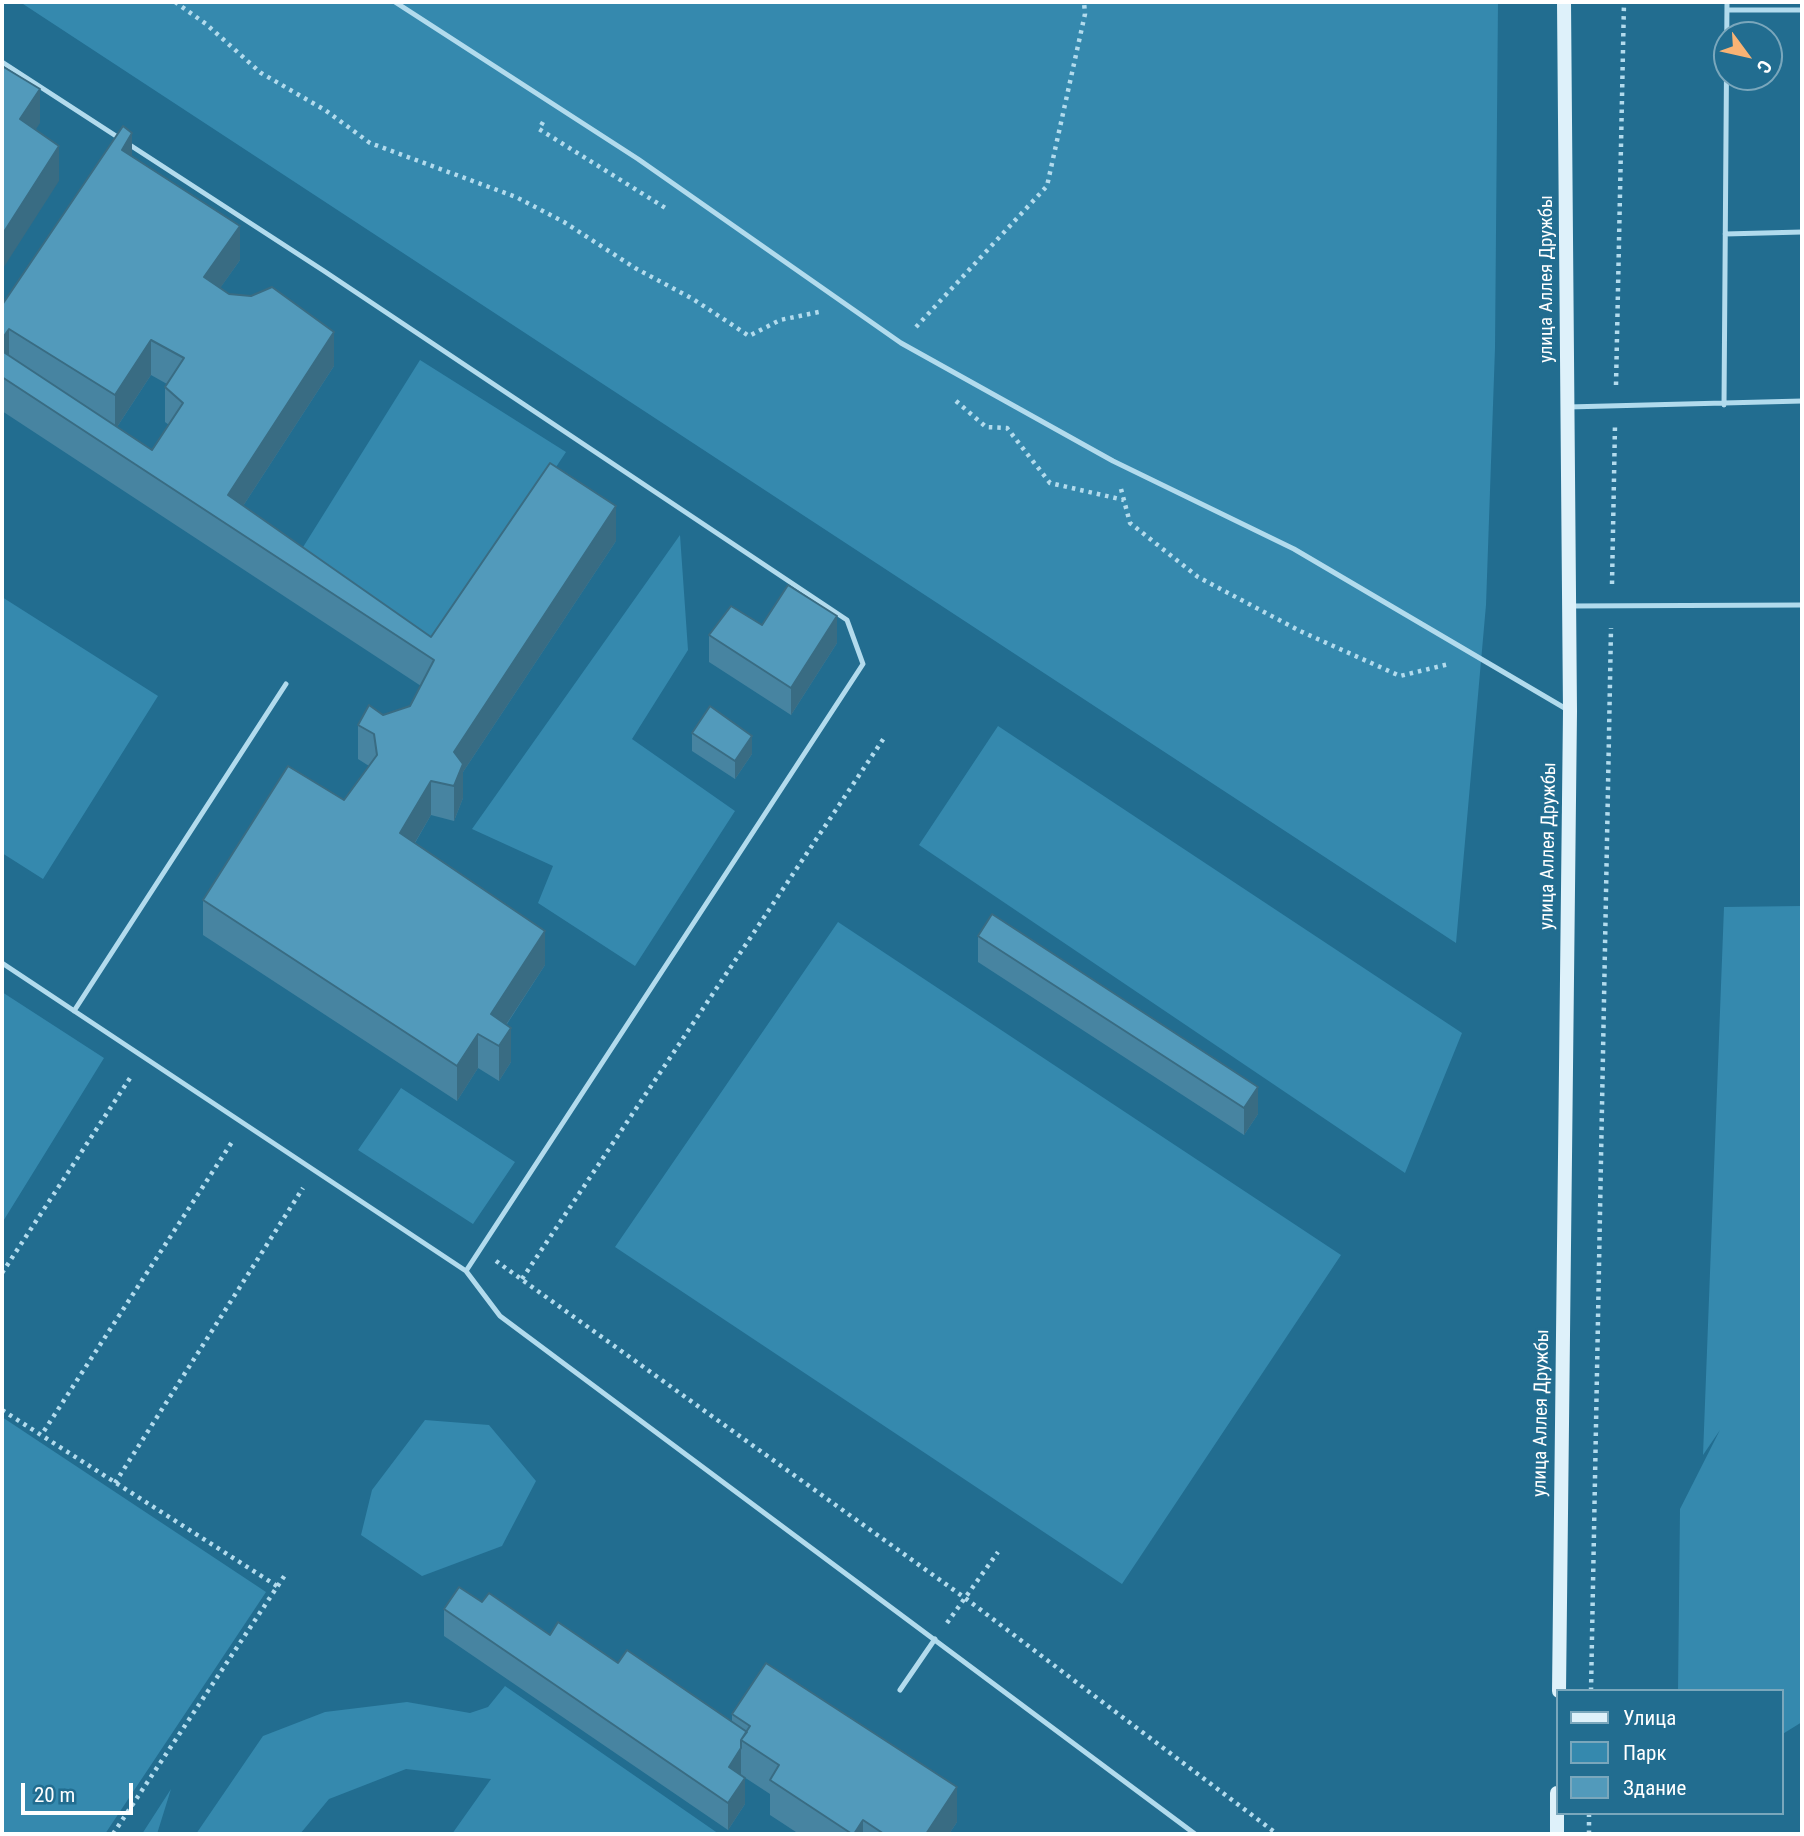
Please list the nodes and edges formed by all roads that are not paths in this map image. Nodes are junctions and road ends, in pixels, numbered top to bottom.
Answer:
1 (395, 2) edge
2 (1564, 2) edge
3 (1727, 2) edge
4 (1727, 10) junction
5 (1802, 10) edge
6 (2, 62) edge
7 (1802, 232) edge
8 (1725, 234) junction
9 (1802, 401) edge
10 (1724, 405) junction
11 (1567, 407) junction
12 (1802, 605) edge
13 (1570, 606) junction
14 (286, 684) dead end
15 (1570, 711) junction
16 (2, 962) edge
17 (74, 1011) junction
18 (466, 1271) junction
19 (935, 1639) junction
20 (1559, 1689) edge
21 (900, 1690) dead end
22 (1557, 1815) edge
23 (1195, 1834) edge
24 (1557, 1834) edge

1 - 15 lane
2 - 11 main road, улица Аллея Дружбы
3 - 4 lane
4 - 5 lane
4 - 8 lane
6 - 18 lane
7 - 8 lane
8 - 10 lane
9 - 10 lane
10 - 11 lane
11 - 13 main road, улица Аллея Дружбы
12 - 13 lane
13 - 15 main road, улица Аллея Дружбы
14 - 17 lane
15 - 20 main road, улица Аллея Дружбы
16 - 17 lane
17 - 18 lane
18 - 19 lane
19 - 21 lane
19 - 23 lane
22 - 24 main road

